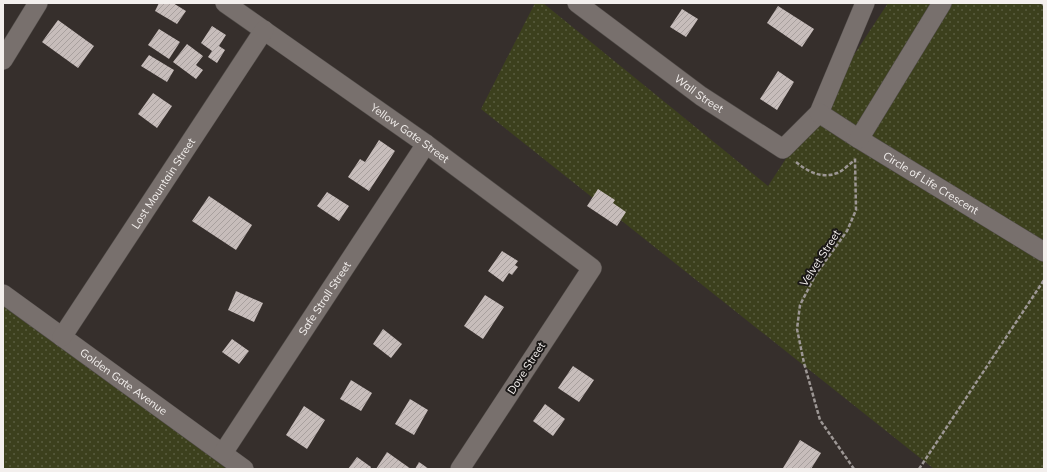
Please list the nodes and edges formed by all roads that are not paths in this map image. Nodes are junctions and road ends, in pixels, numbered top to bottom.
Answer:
1 (38, 3) edge
2 (225, 3) edge
3 (577, 3) edge
4 (865, 3) edge
5 (935, 6) edge
6 (264, 30) junction
7 (3, 60) edge
8 (819, 113) junction
9 (859, 139) junction
10 (426, 144) junction
11 (1044, 252) edge
12 (592, 268) joint
13 (3, 294) edge
14 (62, 337) junction
15 (223, 453) junction
16 (244, 469) edge
17 (460, 469) edge

1 - 7 street
2 - 6 street, Yellow Gate Street
3 - 8 street, Wall Street
4 - 8 street
5 - 9 street
6 - 10 street, Yellow Gate Street
6 - 14 street, Lost Mountain Street
8 - 9 street, Circle of Life Crescent
9 - 11 street, Circle of Life Crescent
10 - 12 street, Yellow Gate Street
10 - 15 street, Safe Stroll Street
12 - 17 street, Dove Street
13 - 14 street, Golden Gate Avenue
14 - 15 street, Golden Gate Avenue
15 - 16 street, Golden Gate Avenue

